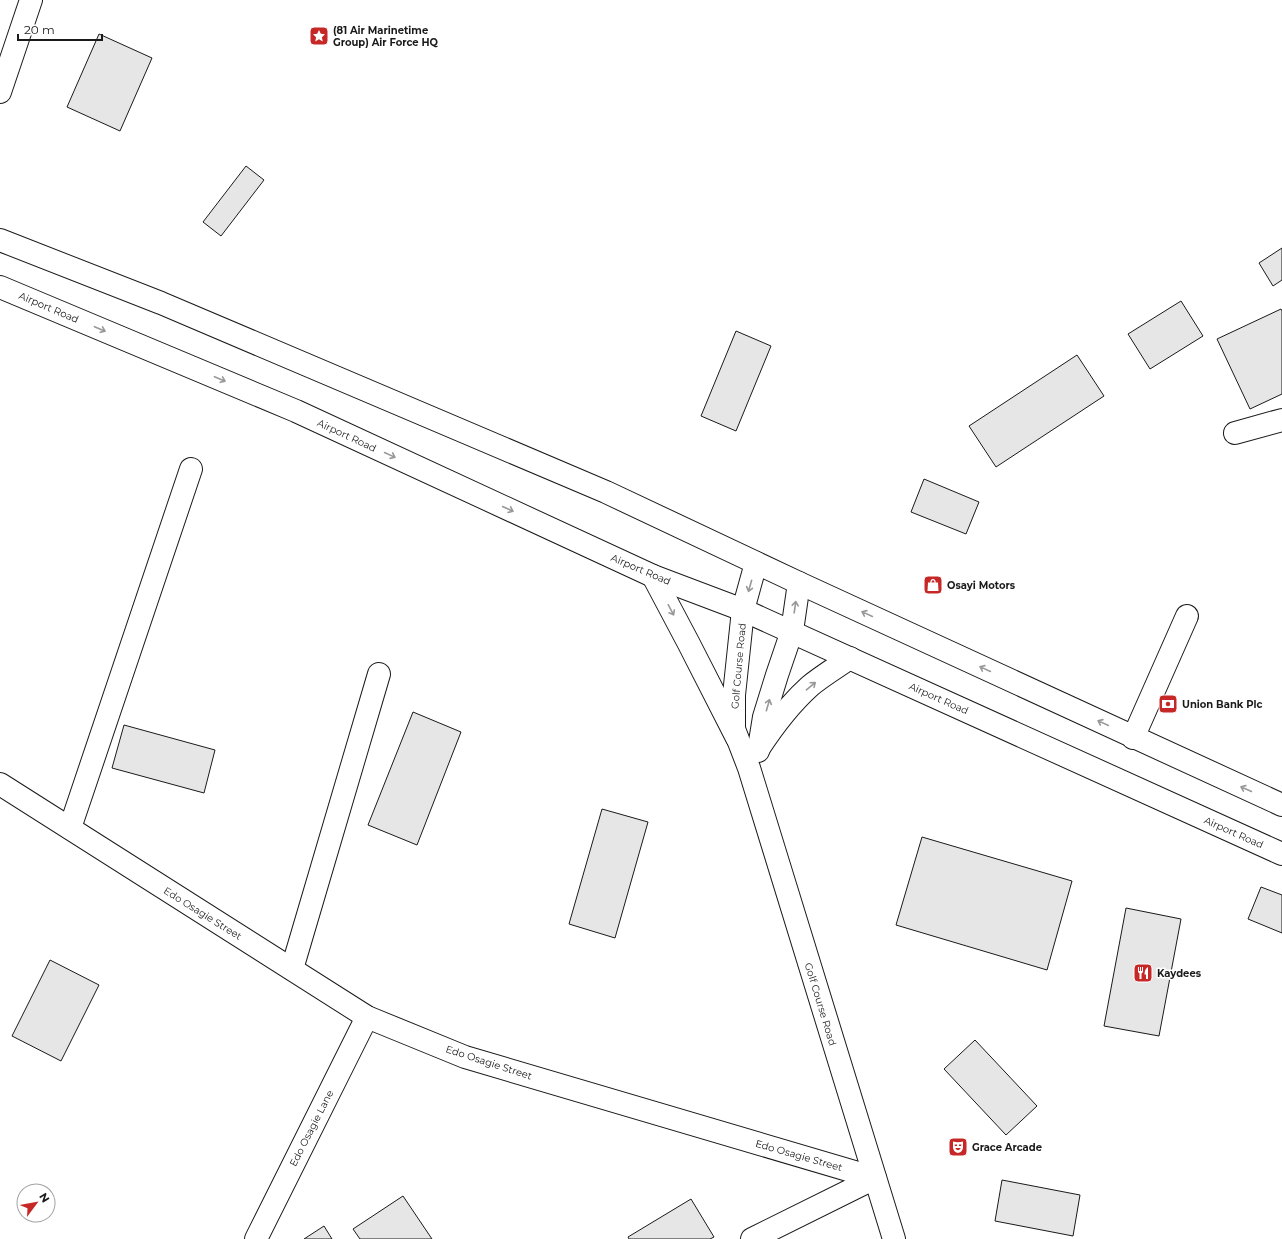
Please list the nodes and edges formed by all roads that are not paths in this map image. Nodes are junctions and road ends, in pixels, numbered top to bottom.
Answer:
1 (31, 0) edge
2 (0, 92) edge
3 (0, 240) edge
4 (0, 287) edge
5 (1282, 420) edge
6 (1236, 433) dead end
7 (191, 469) dead end
8 (756, 563) junction
9 (653, 576) junction
10 (799, 583) junction
11 (743, 610) junction
12 (1187, 616) dead end
13 (792, 632) junction
14 (850, 658) junction
15 (379, 674) dead end
16 (737, 738) junction
17 (1133, 738) junction
18 (760, 748) junction
19 (749, 768) junction
20 (0, 784) edge
21 (1282, 805) edge
22 (70, 828) junction
23 (1282, 854) edge
24 (292, 969) junction
25 (367, 1017) junction
26 (875, 1178) junction
27 (256, 1239) edge
28 (752, 1239) edge
29 (894, 1239) edge

1 - 2 main road
3 - 8 main road
4 -> 9 main road, Airport Road
5 - 6 main road
7 - 22 main road
8 - 10 main road
8 -> 11 main road, Golf Course Road
9 - 11 main road, Airport Road
9 -> 16 main road
13 -> 10 main road
17 -> 10 main road
11 - 13 main road, Airport Road
11 - 16 main road, Golf Course Road
12 - 17 main road
13 - 14 main road, Airport Road
18 -> 13 main road
18 -> 14 main road
14 - 23 main road, Airport Road
15 - 24 main road
16 - 19 main road, Golf Course Road
21 -> 17 main road
18 - 19 main road
19 - 26 main road, Golf Course Road
20 - 22 main road, Edo Osagie Street
22 - 24 main road, Edo Osagie Street
24 - 25 main road, Edo Osagie Street
25 - 26 main road, Edo Osagie Street
25 - 27 main road, Edo Osagie Lane
26 - 28 main road
26 - 29 main road, Golf Course Road

